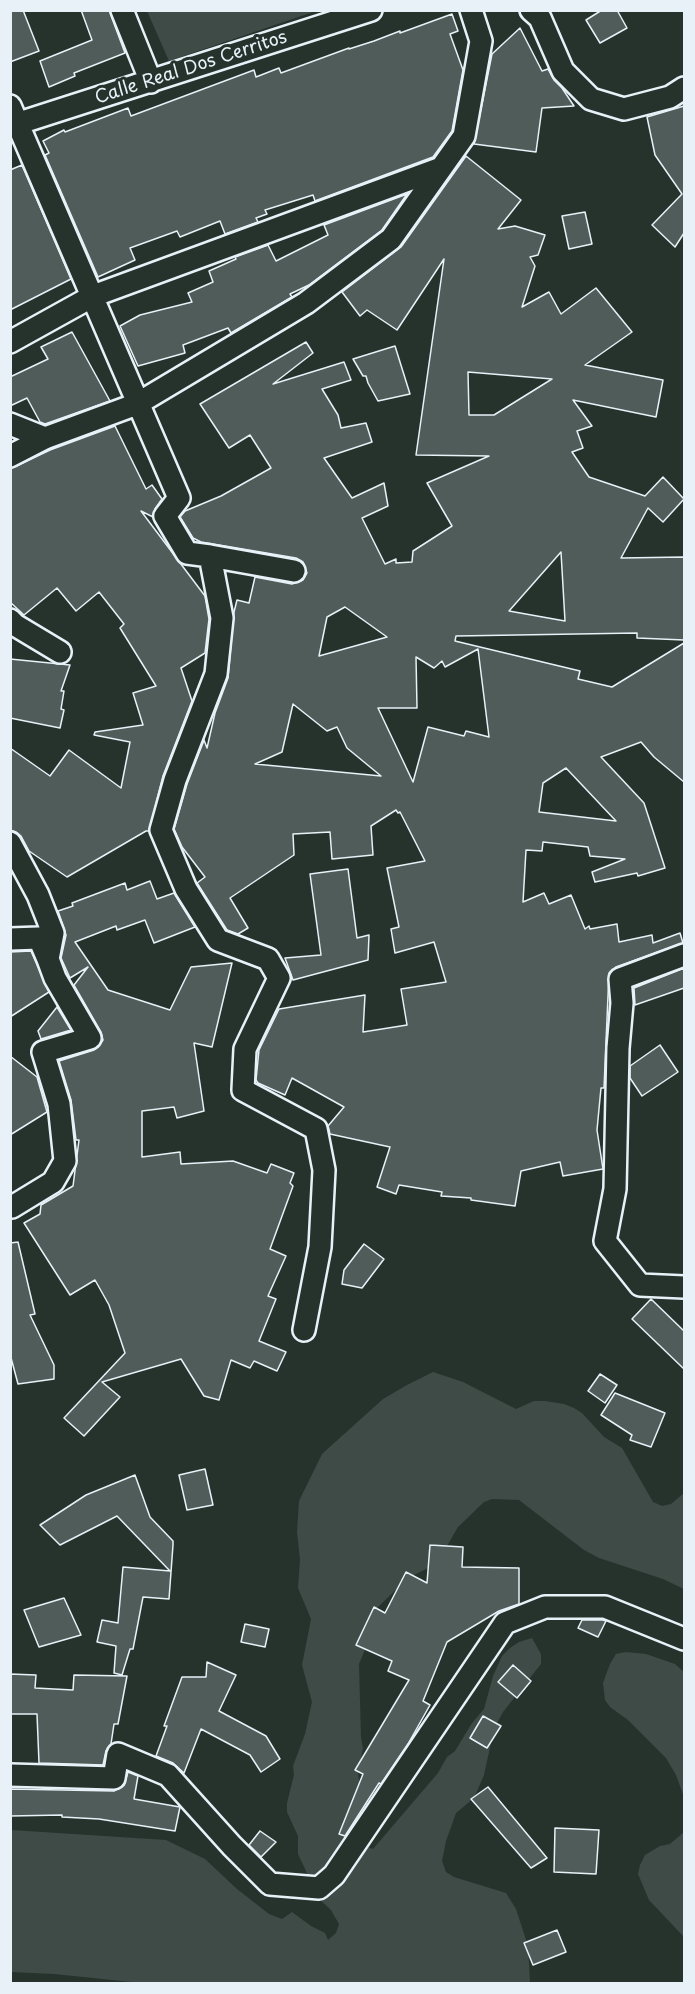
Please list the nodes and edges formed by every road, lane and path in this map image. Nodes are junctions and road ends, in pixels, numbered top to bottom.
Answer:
1 (122, 10) edge
2 (371, 10) edge
3 (471, 10) edge
4 (531, 10) edge
5 (151, 82) junction
6 (684, 88) edge
7 (13, 118) edge
8 (441, 168) junction
9 (93, 296) junction
10 (10, 342) edge
11 (137, 404) junction
12 (10, 424) edge
13 (45, 438) junction
14 (10, 456) edge
15 (210, 556) junction
16 (294, 571) dead end
17 (10, 620) edge
18 (60, 652) dead end
19 (10, 843) edge
20 (10, 939) edge
21 (684, 955) edge
22 (48, 959) junction
23 (12, 1207) edge
24 (684, 1287) edge
25 (304, 1330) dead end
26 (684, 1639) edge
27 (10, 1775) edge

1 - 5 street
2 - 5 street, Calle Real Dos Cerritos
3 - 8 street
4 - 6 street
5 - 7 street, Calle Real Dos Cerritos
7 - 9 street
8 - 9 street
8 - 11 street
9 - 10 street
9 - 11 street
11 - 13 street
11 - 15 street
12 - 13 street
13 - 14 street
15 - 16 street
15 - 25 street
17 - 18 street
19 - 22 street
20 - 22 street
21 - 24 street
22 - 23 street
26 - 27 street

